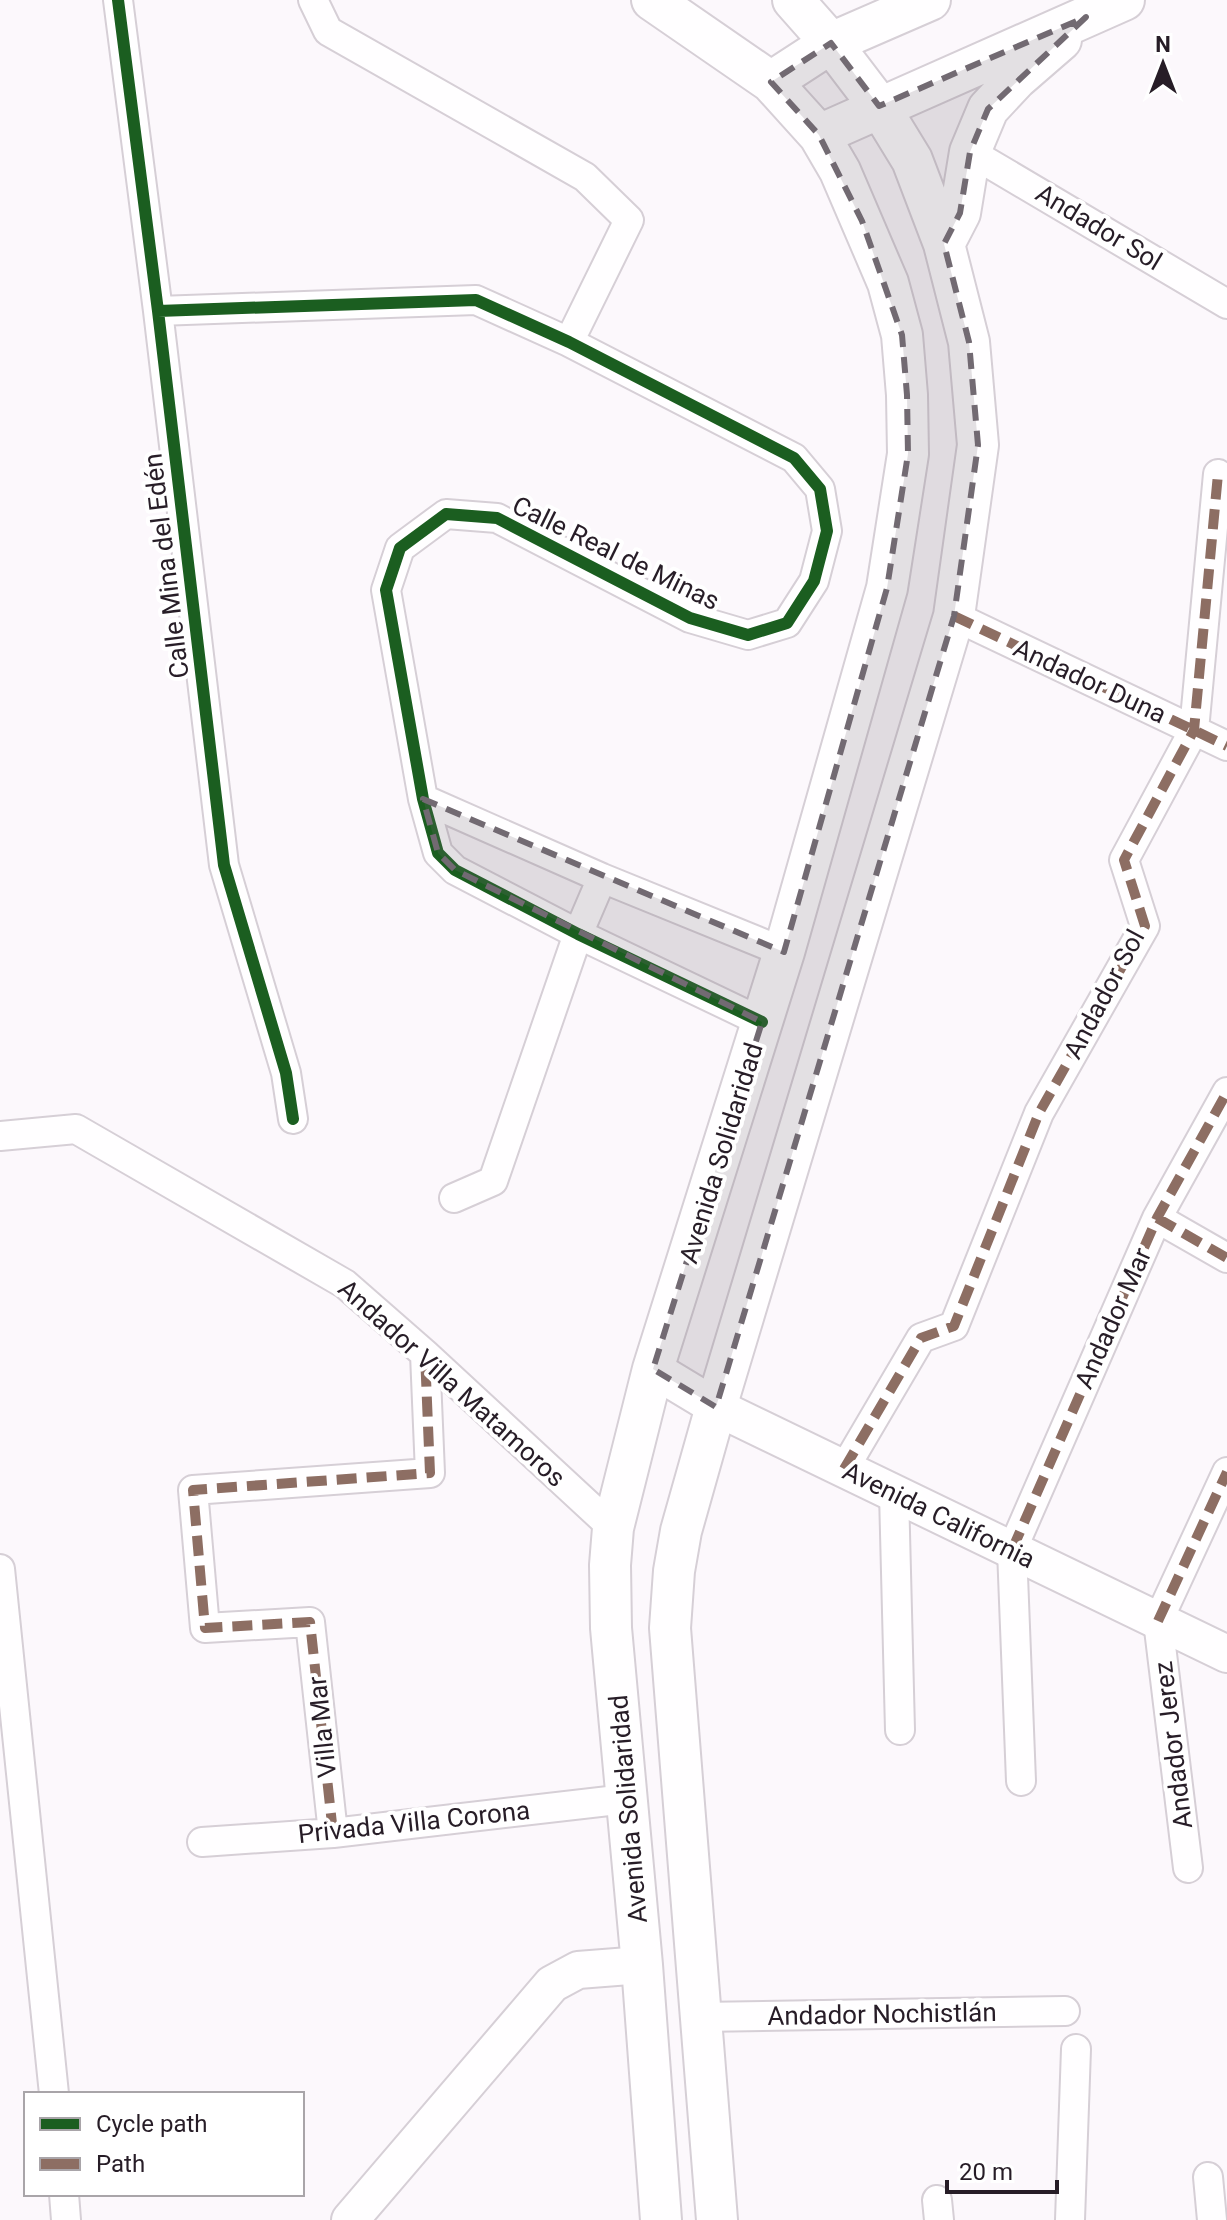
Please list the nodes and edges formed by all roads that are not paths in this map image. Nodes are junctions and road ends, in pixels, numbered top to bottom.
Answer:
1 (118, 0) edge
2 (313, 0) edge
3 (652, 0) edge
4 (793, 0) edge
5 (930, 0) edge
6 (1124, 0) edge
7 (1086, 17) junction
8 (831, 43) junction
9 (771, 82) junction
10 (879, 106) junction
11 (819, 135) junction
12 (970, 152) junction
13 (944, 244) junction
14 (1227, 304) edge
15 (158, 311) junction
16 (569, 342) junction
17 (1218, 474) dead end
18 (954, 616) junction
19 (1194, 730) junction
20 (1227, 746) edge
21 (423, 799) junction
22 (602, 878) junction
23 (578, 934) junction
24 (784, 952) junction
25 (762, 1022) junction
26 (1227, 1092) edge
27 (293, 1119) dead end
28 (0, 1136) edge
29 (454, 1198) dead end
30 (1157, 1218) junction
31 (1227, 1258) edge
32 (425, 1354) junction
33 (653, 1369) junction
34 (716, 1407) junction
35 (844, 1469) junction
36 (1227, 1472) edge
37 (894, 1493) junction
38 (613, 1528) junction
39 (1012, 1550) junction
40 (0, 1569) edge
41 (1158, 1621) junction
42 (1227, 1654) edge
43 (900, 1730) dead end
44 (1021, 1781) dead end
45 (626, 1799) junction
46 (333, 1833) junction
47 (202, 1842) dead end
48 (1188, 1868) dead end
49 (642, 1965) junction
50 (1065, 2011) dead end
51 (699, 2017) junction
52 (1076, 2049) dead end
53 (54, 2092) edge
54 (1208, 2177) dead end
55 (64, 2196) edge
56 (66, 2220) edge
57 (350, 2220) edge
58 (661, 2220) edge
59 (717, 2220) edge
60 (1070, 2220) edge
61 (1212, 2220) edge

1 - 15 street, Calle Mina del Edén
2 - 16 street
3 - 9 main road, Avenida Solidaridad
4 - 8 main road, Avenida Solidaridad
5 - 8 main road
6 - 7 main road
7 - 10 main road
7 - 12 main road
8 - 9 main road
8 - 10 main road, Avenida Solidaridad
9 - 11 main road, Avenida Solidaridad
10 - 11 main road
10 - 13 main road, Avenida Solidaridad
11 - 24 main road, Avenida Solidaridad
12 - 13 main road
12 - 14 street, Andador Sol
13 - 18 main road, Avenida Solidaridad
15 - 16 street, Calle Real de Minas
15 - 27 street, Calle Mina del Edén
16 - 21 street, Calle Real de Minas
17 - 19 street, Andador Sol
18 - 19 street, Andador Duna
18 - 34 main road, Avenida Solidaridad
19 - 20 street, Andador Duna
19 - 35 street, Andador Sol
21 - 22 street
21 - 23 street, Calle Real de Minas
22 - 23 street
22 - 24 street
23 - 25 street, Calle Real de Minas
23 - 29 street
24 - 25 main road, Avenida Solidaridad
25 - 33 main road, Avenida Solidaridad
26 - 30 street, Andador Mar
28 - 32 street, Andador Villa Matamoros
30 - 31 street
30 - 39 street, Andador Mar
32 - 38 street, Andador Villa Matamoros
32 - 46 street, Villa Mar
33 - 34 street, Avenida California
33 - 38 main road, Avenida Solidaridad
34 - 35 street, Avenida California
34 - 51 main road, Avenida Solidaridad
35 - 37 street, Avenida California
36 - 41 street
37 - 39 street, Avenida California
37 - 43 street
38 - 45 main road, Avenida Solidaridad
39 - 41 street, Avenida California
39 - 44 street
40 - 53 street
41 - 42 street, Avenida California
41 - 48 street, Andador Jerez
45 - 46 street, Privada Villa Corona
45 - 49 main road, Avenida Solidaridad
46 - 47 street, Privada Villa Corona
49 - 57 street
49 - 58 main road, Avenida Solidaridad
50 - 51 street, Andador Nochistlán
51 - 59 main road, Avenida Solidaridad
52 - 60 street
54 - 61 street
55 - 56 street

